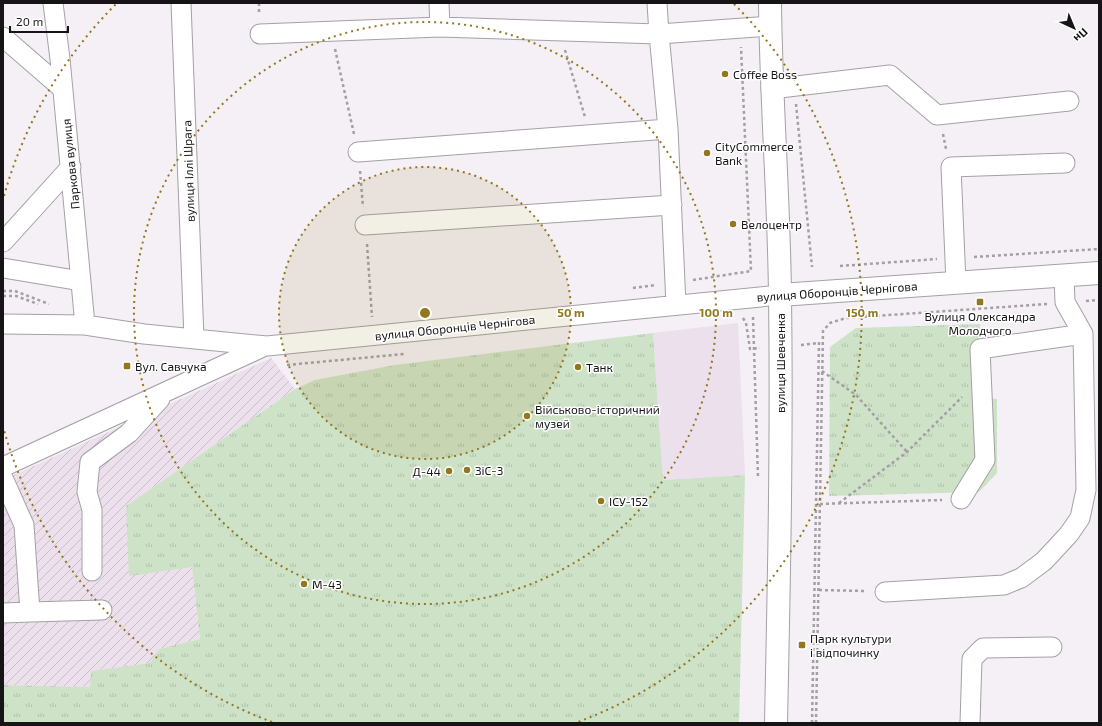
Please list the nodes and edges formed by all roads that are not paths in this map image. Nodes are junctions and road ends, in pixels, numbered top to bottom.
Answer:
1 (53, 3) edge
2 (181, 3) edge
3 (439, 3) edge
4 (657, 3) edge
5 (770, 3) edge
6 (770, 26) junction
7 (440, 27) junction
8 (260, 34) dead end
9 (659, 34) junction
10 (3, 37) edge
11 (63, 89) junction
12 (771, 89) junction
13 (1069, 101) dead end
14 (668, 129) junction
15 (358, 152) road end
16 (1065, 163) dead end
17 (70, 167) junction
18 (672, 205) junction
19 (365, 225) dead end
20 (3, 242) edge
21 (3, 268) edge
22 (1099, 273) edge
23 (1064, 276) junction
24 (82, 281) junction
25 (956, 283) junction
26 (780, 295) junction
27 (676, 305) junction
28 (3, 324) edge
29 (85, 325) junction
30 (1083, 334) junction
31 (194, 338) junction
32 (267, 346) junction
33 (1092, 359) edge
34 (166, 392) junction
35 (3, 467) edge
36 (3, 478) edge
37 (961, 499) road end
38 (92, 571) dead end
39 (884, 592) road end
40 (102, 610) dead end
41 (30, 612) junction
42 (3, 613) edge
43 (1052, 647) dead end
44 (776, 723) edge
45 (970, 723) edge

1 - 11 street, Паркова вулиця
2 - 31 street, вулиця Іллі Шрага
3 - 7 street
4 - 9 street
5 - 6 main road, вулиця Шевченка
6 - 9 street
6 - 12 main road, вулиця Шевченка
7 - 8 street
7 - 9 street
9 - 14 street
10 - 11 street
11 - 17 street, Паркова вулиця
12 - 13 street
12 - 26 main road, вулиця Шевченка
14 - 15 street
14 - 18 street
16 - 25 street
17 - 20 street
17 - 24 street, Паркова вулиця
18 - 19 street
18 - 27 street
21 - 24 street
22 - 23 main road, вулиця Оборонців Чернігова
23 - 25 main road, вулиця Оборонців Чернігова
23 - 30 street
24 - 29 street, Паркова вулиця
25 - 26 main road, вулиця Оборонців Чернігова
26 - 27 street, вулиця Оборонців Чернігова
26 - 44 main road, вулиця Шевченка
27 - 32 street, вулиця Оборонців Чернігова
28 - 29 street, вулиця Оборонців Чернігова
29 - 31 street, вулиця Оборонців Чернігова
30 - 33 street
30 - 37 street
31 - 32 street, вулиця Оборонців Чернігова
32 - 34 street
33 - 39 street
34 - 35 street
34 - 38 street
36 - 41 street
40 - 41 street
41 - 42 street
43 - 45 street

